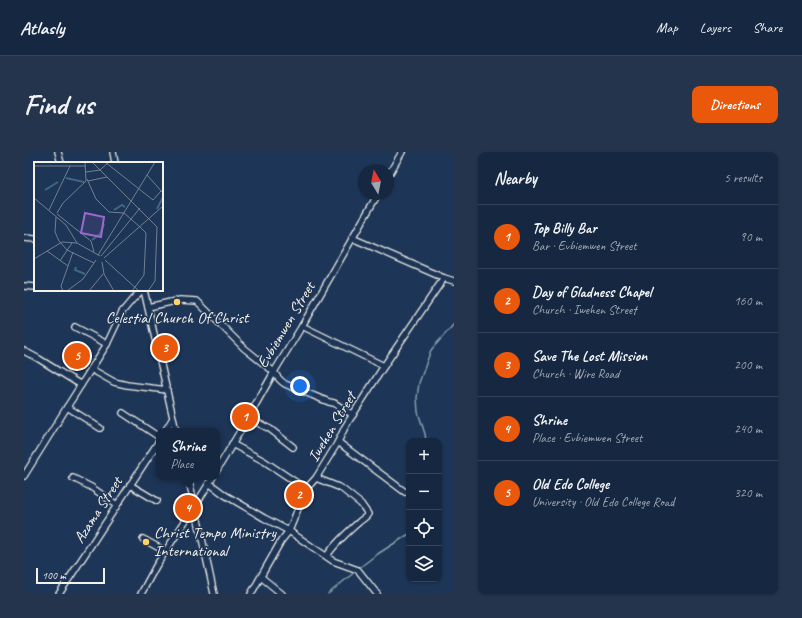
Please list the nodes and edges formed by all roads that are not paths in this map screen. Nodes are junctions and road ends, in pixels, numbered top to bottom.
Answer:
1 (58, 152) edge
2 (113, 152) edge
3 (402, 152) edge
4 (61, 162) edge
5 (115, 162) edge
6 (394, 166) edge
7 (374, 200) edge
8 (24, 238) edge
9 (352, 238) junction
10 (34, 239) edge
11 (444, 278) junction
12 (454, 281) edge
13 (24, 286) edge
14 (34, 287) edge
15 (142, 291) edge
16 (143, 291) edge
17 (148, 307) junction
18 (302, 326) junction
19 (75, 327) dead end
20 (107, 344) junction
21 (24, 351) edge
22 (384, 366) junction
23 (91, 369) junction
24 (274, 372) junction
25 (81, 385) junction
26 (167, 390) junction
27 (67, 407) junction
28 (123, 413) dead end
29 (353, 415) junction
30 (173, 418) junction
31 (248, 418) junction
32 (100, 428) dead end
33 (167, 428) edge
34 (175, 428) edge
35 (156, 435) edge
36 (338, 442) junction
37 (232, 444) junction
38 (156, 446) edge
39 (293, 447) dead end
40 (220, 465) edge
41 (24, 476) edge
42 (73, 478) dead end
43 (316, 478) junction
44 (189, 480) edge
45 (211, 480) edge
46 (209, 483) junction
47 (130, 485) junction
48 (306, 489) junction
49 (405, 492) dead end
50 (157, 501) dead end
51 (117, 505) junction
52 (195, 506) junction
53 (289, 531) junction
54 (143, 539) dead end
55 (165, 552) junction
56 (328, 556) junction
57 (261, 577) junction
58 (59, 594) edge
59 (141, 594) edge
60 (214, 594) edge
61 (251, 594) edge
62 (282, 594) edge
63 (377, 594) edge

1 - 4 street
2 - 5 street
3 - 6 street
7 - 9 street, Evbiemwen Street
8 - 10 street
9 - 11 street
9 - 18 street, Evbiemwen Street
11 - 12 street
11 - 22 street, Iwehen Street
13 - 14 street
15 - 20 street
16 - 17 street
17 - 24 street
17 - 26 street
18 - 22 street
18 - 24 street, Evbiemwen Street
19 - 20 street
20 - 23 street
21 - 25 street
22 - 29 street, Iwehen Street
23 - 25 street
23 - 26 street
24 - 29 street
24 - 31 street, Evbiemwen Street
25 - 27 street
26 - 30 street
27 - 32 street
27 - 41 street
28 - 35 street
29 - 36 street, Iwehen Street
30 - 33 street
30 - 34 street
31 - 37 street, Evbiemwen Street
31 - 39 street
36 - 43 street, Iwehen Street
36 - 49 street
37 - 40 street, Evbiemwen Street
37 - 48 street
38 - 47 street, Azama Street
42 - 51 street
43 - 48 street, Iwehen Street
43 - 56 street
44 - 52 street
45 - 46 street
46 - 52 street
46 - 53 street
47 - 50 street
47 - 51 street, Azama Street
48 - 53 street, Iwehen Street
51 - 58 street, Azama Street
52 - 55 street
52 - 60 street
53 - 56 street
53 - 57 street, Iwehen Street
54 - 55 street
55 - 59 street
56 - 63 street
57 - 61 street, Iwehen Street
57 - 62 street

